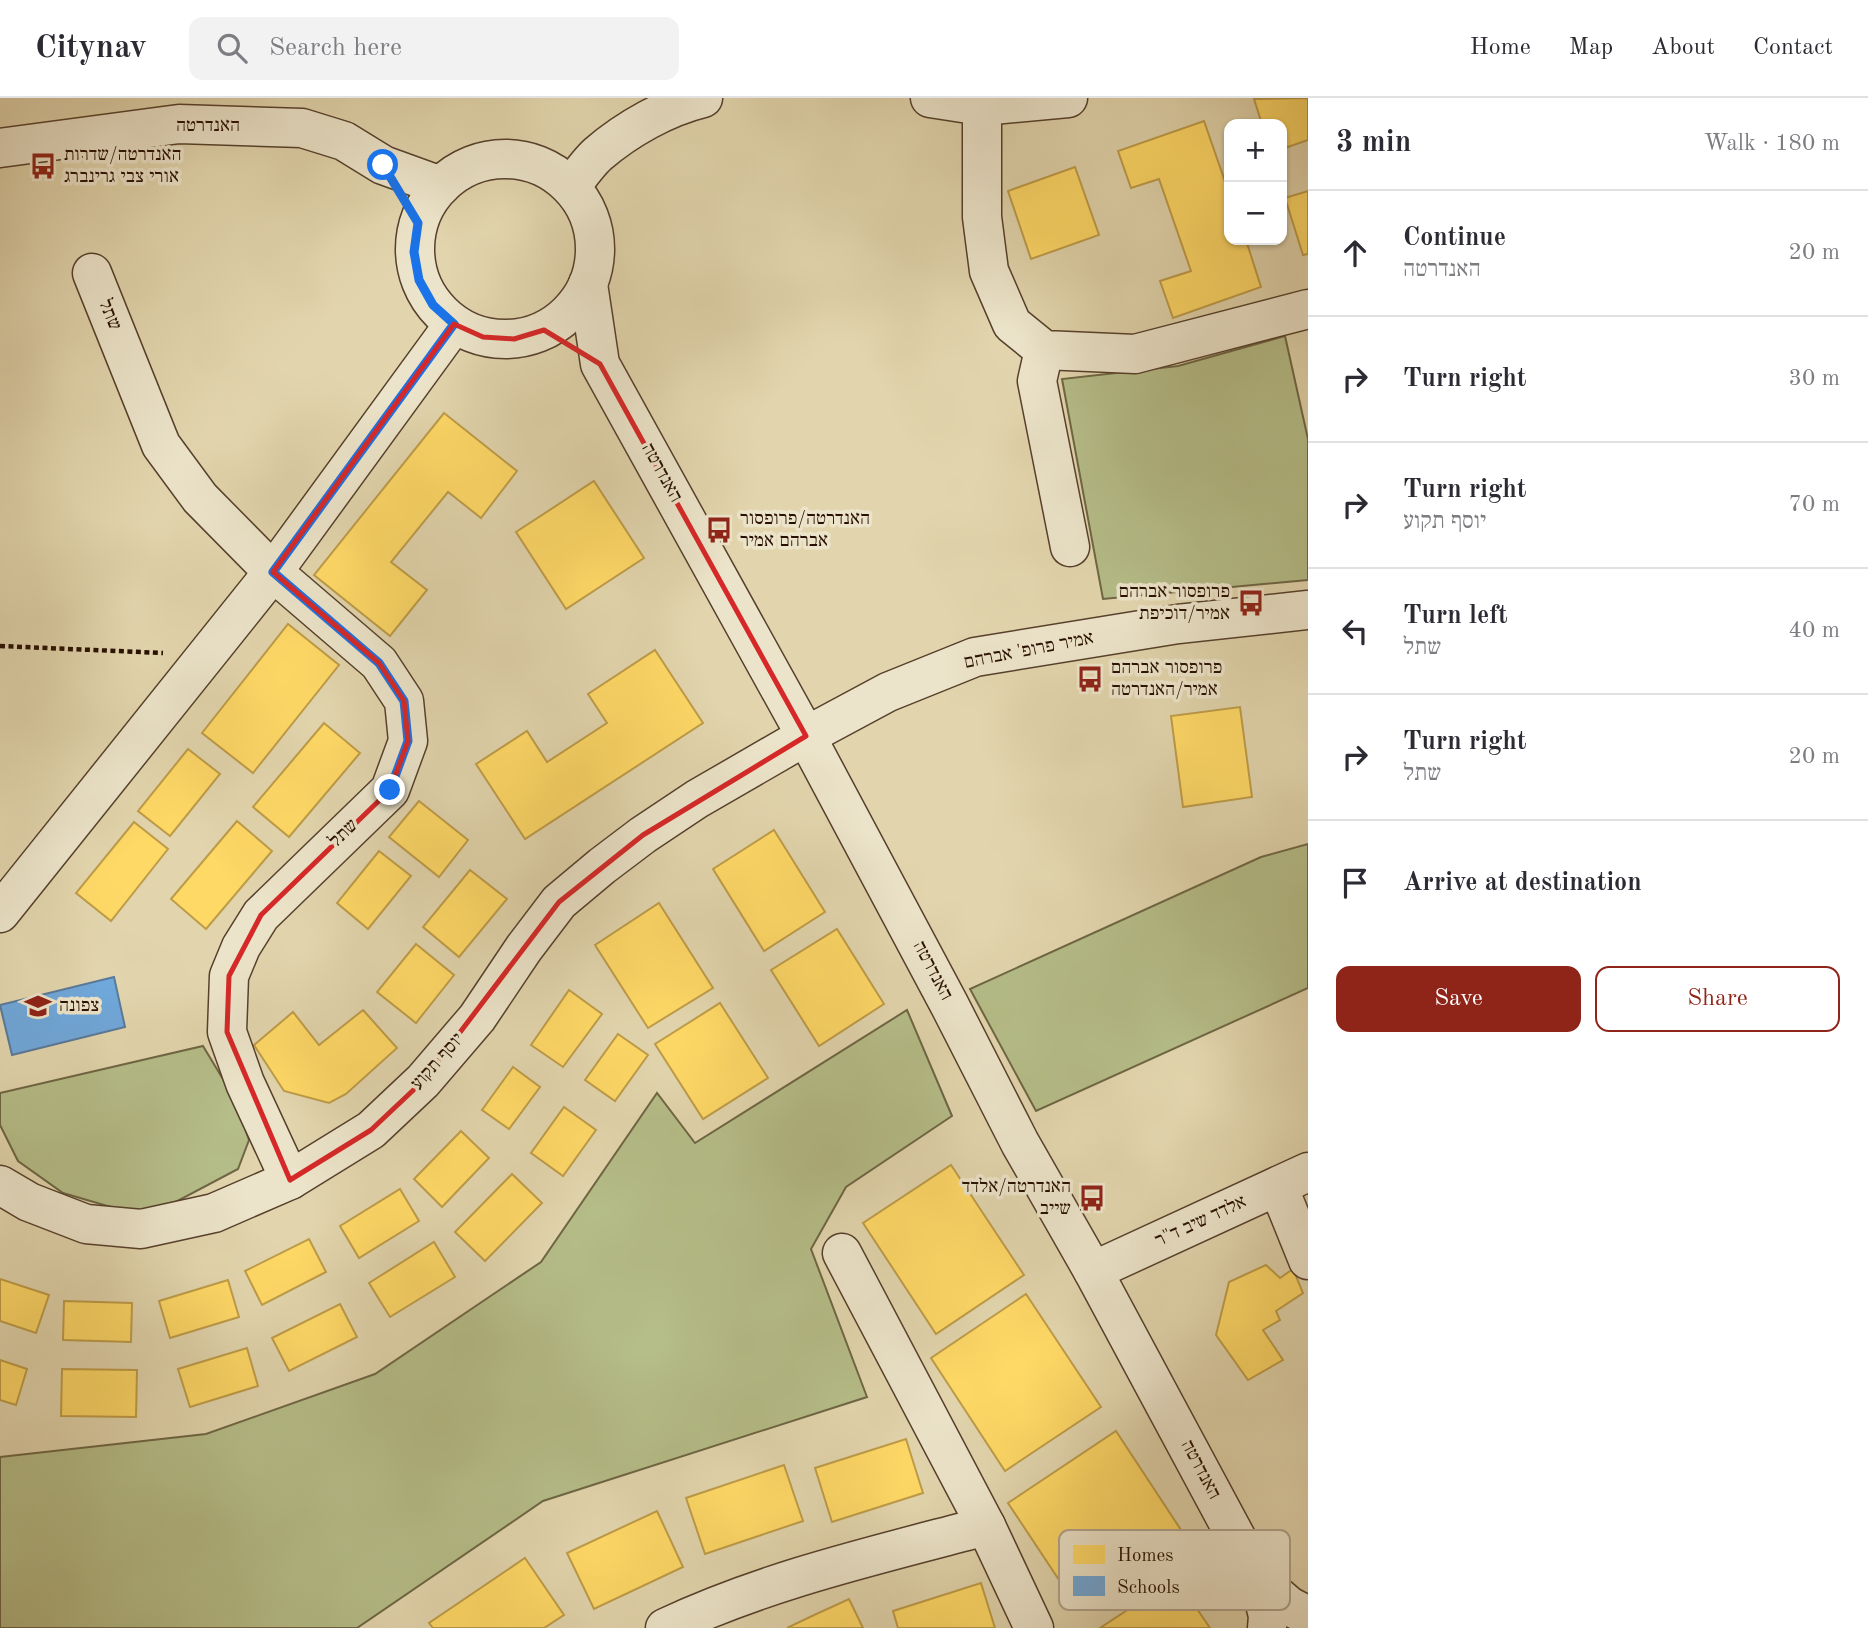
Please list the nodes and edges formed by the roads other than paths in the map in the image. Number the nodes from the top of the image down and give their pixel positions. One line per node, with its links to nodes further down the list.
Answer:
1 (930, 98): 4 (street)
2 (1069, 98): 4 (street)
3 (689, 100): 8 (street)
4 (982, 106): 15 (street)
5 (8, 145): 6 (street, האנדרטה)
6 (383, 165): 7 (street, האנדרטה); 9 (street, האנדרטה)
7 (441, 186): 8 (street); 9 (street)
8 (570, 187): 11 (street)
9 (418, 223): 13 (street)
10 (92, 273): 18 (street, שתל)
11 (588, 284): 14 (street); 16 (street, האנדרטה)
12 (1308, 309): 15 (street)
13 (454, 324): 14 (street); 18 (street)
14 (544, 330): 16 (street, האנדרטה)
15 (1044, 350): 17 (street)
16 (600, 364): 20 (street, האנדרטה)
17 (1070, 547)
18 (273, 572): 21 (street); 23 (street, שתל)
19 (1308, 610): 20 (street, אמיר פרופ' אברהם)
20 (806, 736): 23 (street, יוסף תקוע); 27 (street, האנדרטה)
21 (0, 913)
22 (1293, 1179): 26 (street); 27 (street, אלדד שיב ד"ר)
23 (290, 1180): 24 (street, יוסף תקוע)
24 (0, 1185)
25 (842, 1253): 28 (street)
26 (1308, 1260)
27 (1093, 1271): 29 (street, האנדרטה)
28 (986, 1526): 33 (street); 34 (street)
29 (1232, 1530)
30 (1290, 1607): 32 (street, האנדרטה)
31 (1266, 1610): 35 (street, האנדרטה)
32 (1308, 1618): 36 (street)
33 (665, 1628)
34 (1034, 1628)
35 (1267, 1628)
36 (1287, 1628)

